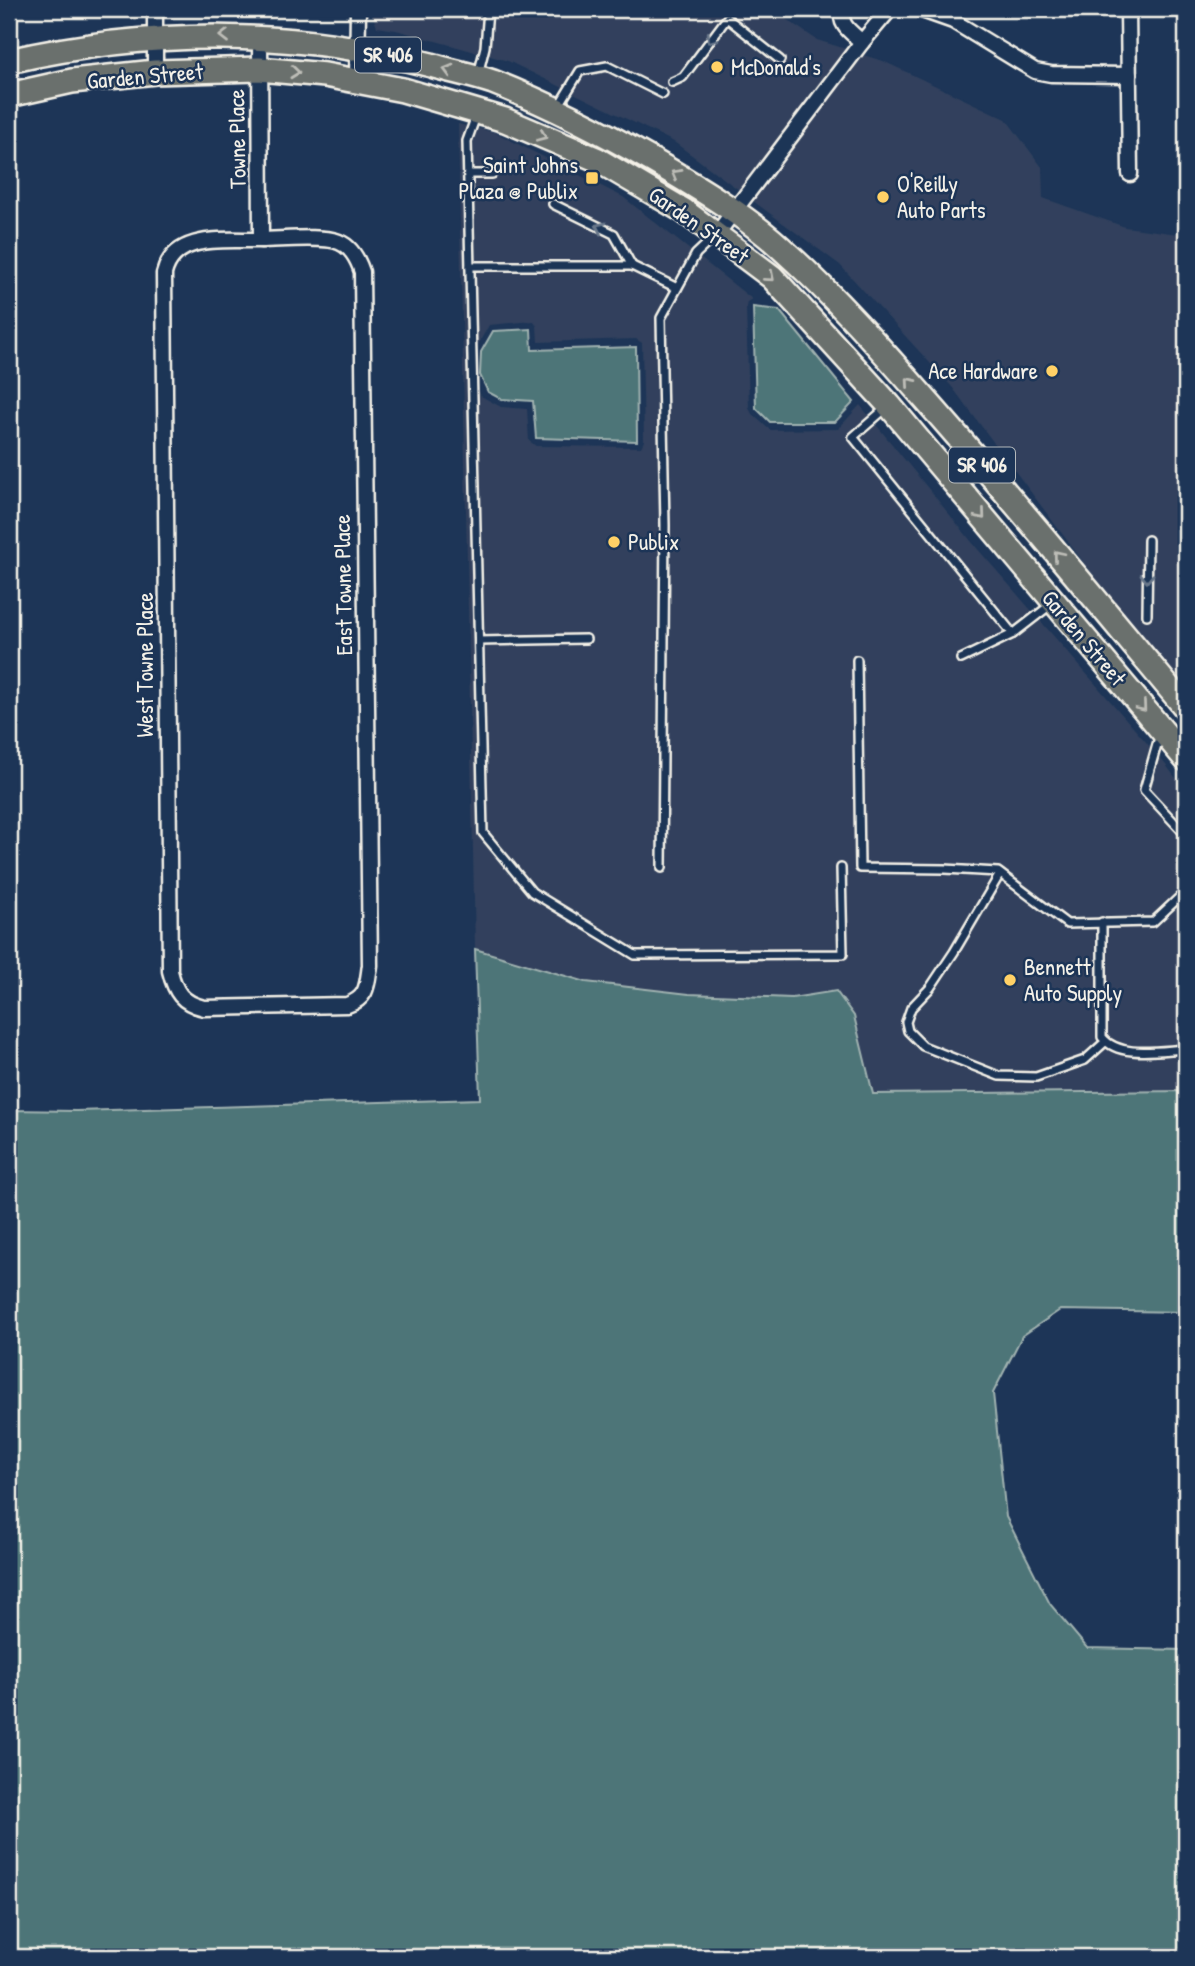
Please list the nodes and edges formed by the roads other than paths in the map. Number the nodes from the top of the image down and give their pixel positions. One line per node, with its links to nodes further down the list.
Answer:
1 (155, 9): 9 (street)
2 (358, 9): 11 (street)
3 (843, 9): 10 (street)
4 (890, 9): 10 (street)
5 (919, 9): 16 (street)
6 (1128, 9): 16 (street)
7 (488, 10): 17 (lane)
8 (260, 37): 9 (main road, Garden Street / SR 406, one-way to 9); 11 (main road, Garden Street / SR 406); 14 (street, Towne Place)
9 (156, 40): 13 (main road, Garden Street / SR 406); 15 (street)
10 (862, 42): 28 (street)
11 (357, 49): 17 (main road, Garden Street / SR 406, one-way to 11); 18 (street)
12 (779, 60): 19 (lane, one-way to 19)
13 (9, 61)
14 (259, 69): 15 (main road, Garden Street / SR 406); 18 (main road, Garden Street / SR 406, one-way to 18); 30 (street, Towne Place)
15 (155, 72): 21 (main road, Garden Street / SR 406)
16 (1129, 75): 26 (street)
17 (478, 78): 22 (main road, Garden Street / SR 406)
18 (357, 81): 23 (main road, Garden Street / SR 406)
19 (672, 82)
20 (663, 94): 22 (lane)
21 (9, 95)
22 (556, 110): 28 (main road, Garden Street / SR 406, one-way to 22)
23 (478, 112): 24 (lane); 29 (main road, Garden Street / SR 406, one-way to 29)
24 (468, 174): 25 (lane); 31 (lane)
25 (492, 174)
26 (1130, 174)
27 (553, 204): 32 (lane, one-way to 27)
28 (733, 212): 29 (street); 37 (main road, Garden Street / SR 406, one-way to 28)
29 (716, 235): 33 (lane); 34 (main road, Garden Street / SR 406, one-way to 34)
30 (261, 240): 55 (street, East Towne Place); 55 (street, West Towne Place)
31 (470, 266): 32 (lane); 42 (lane)
32 (632, 266): 33 (lane)
33 (677, 288): 50 (lane)
34 (889, 405): 36 (main road, Garden Street / SR 406, one-way to 36); 40 (lane)
35 (1148, 540): 39 (lane, one-way to 39)
36 (1004, 542): 37 (main road); 38 (main road, Garden Street / SR 406)
37 (1081, 582): 43 (main road, Garden Street / SR 406)
38 (1054, 602): 40 (lane); 43 (main road); 47 (main road, Garden Street / SR 406, one-way to 47)
39 (1147, 615)
40 (1013, 634): 44 (lane)
41 (586, 639): 42 (lane)
42 (479, 641): 51 (lane)
43 (1133, 645): 46 (main road, Garden Street / SR 406)
44 (961, 659)
45 (857, 660): 52 (lane)
46 (1186, 708)
47 (1161, 730): 48 (main road, Garden Street / SR 406); 49 (lane)
48 (1186, 759)
49 (1186, 835)
50 (662, 868)
51 (841, 868)
52 (1000, 874): 54 (lane); 56 (lane)
53 (1186, 891): 54 (lane)
54 (1102, 922): 56 (lane)
55 (346, 1005)
56 (1105, 1042): 57 (lane)
57 (1186, 1049)

